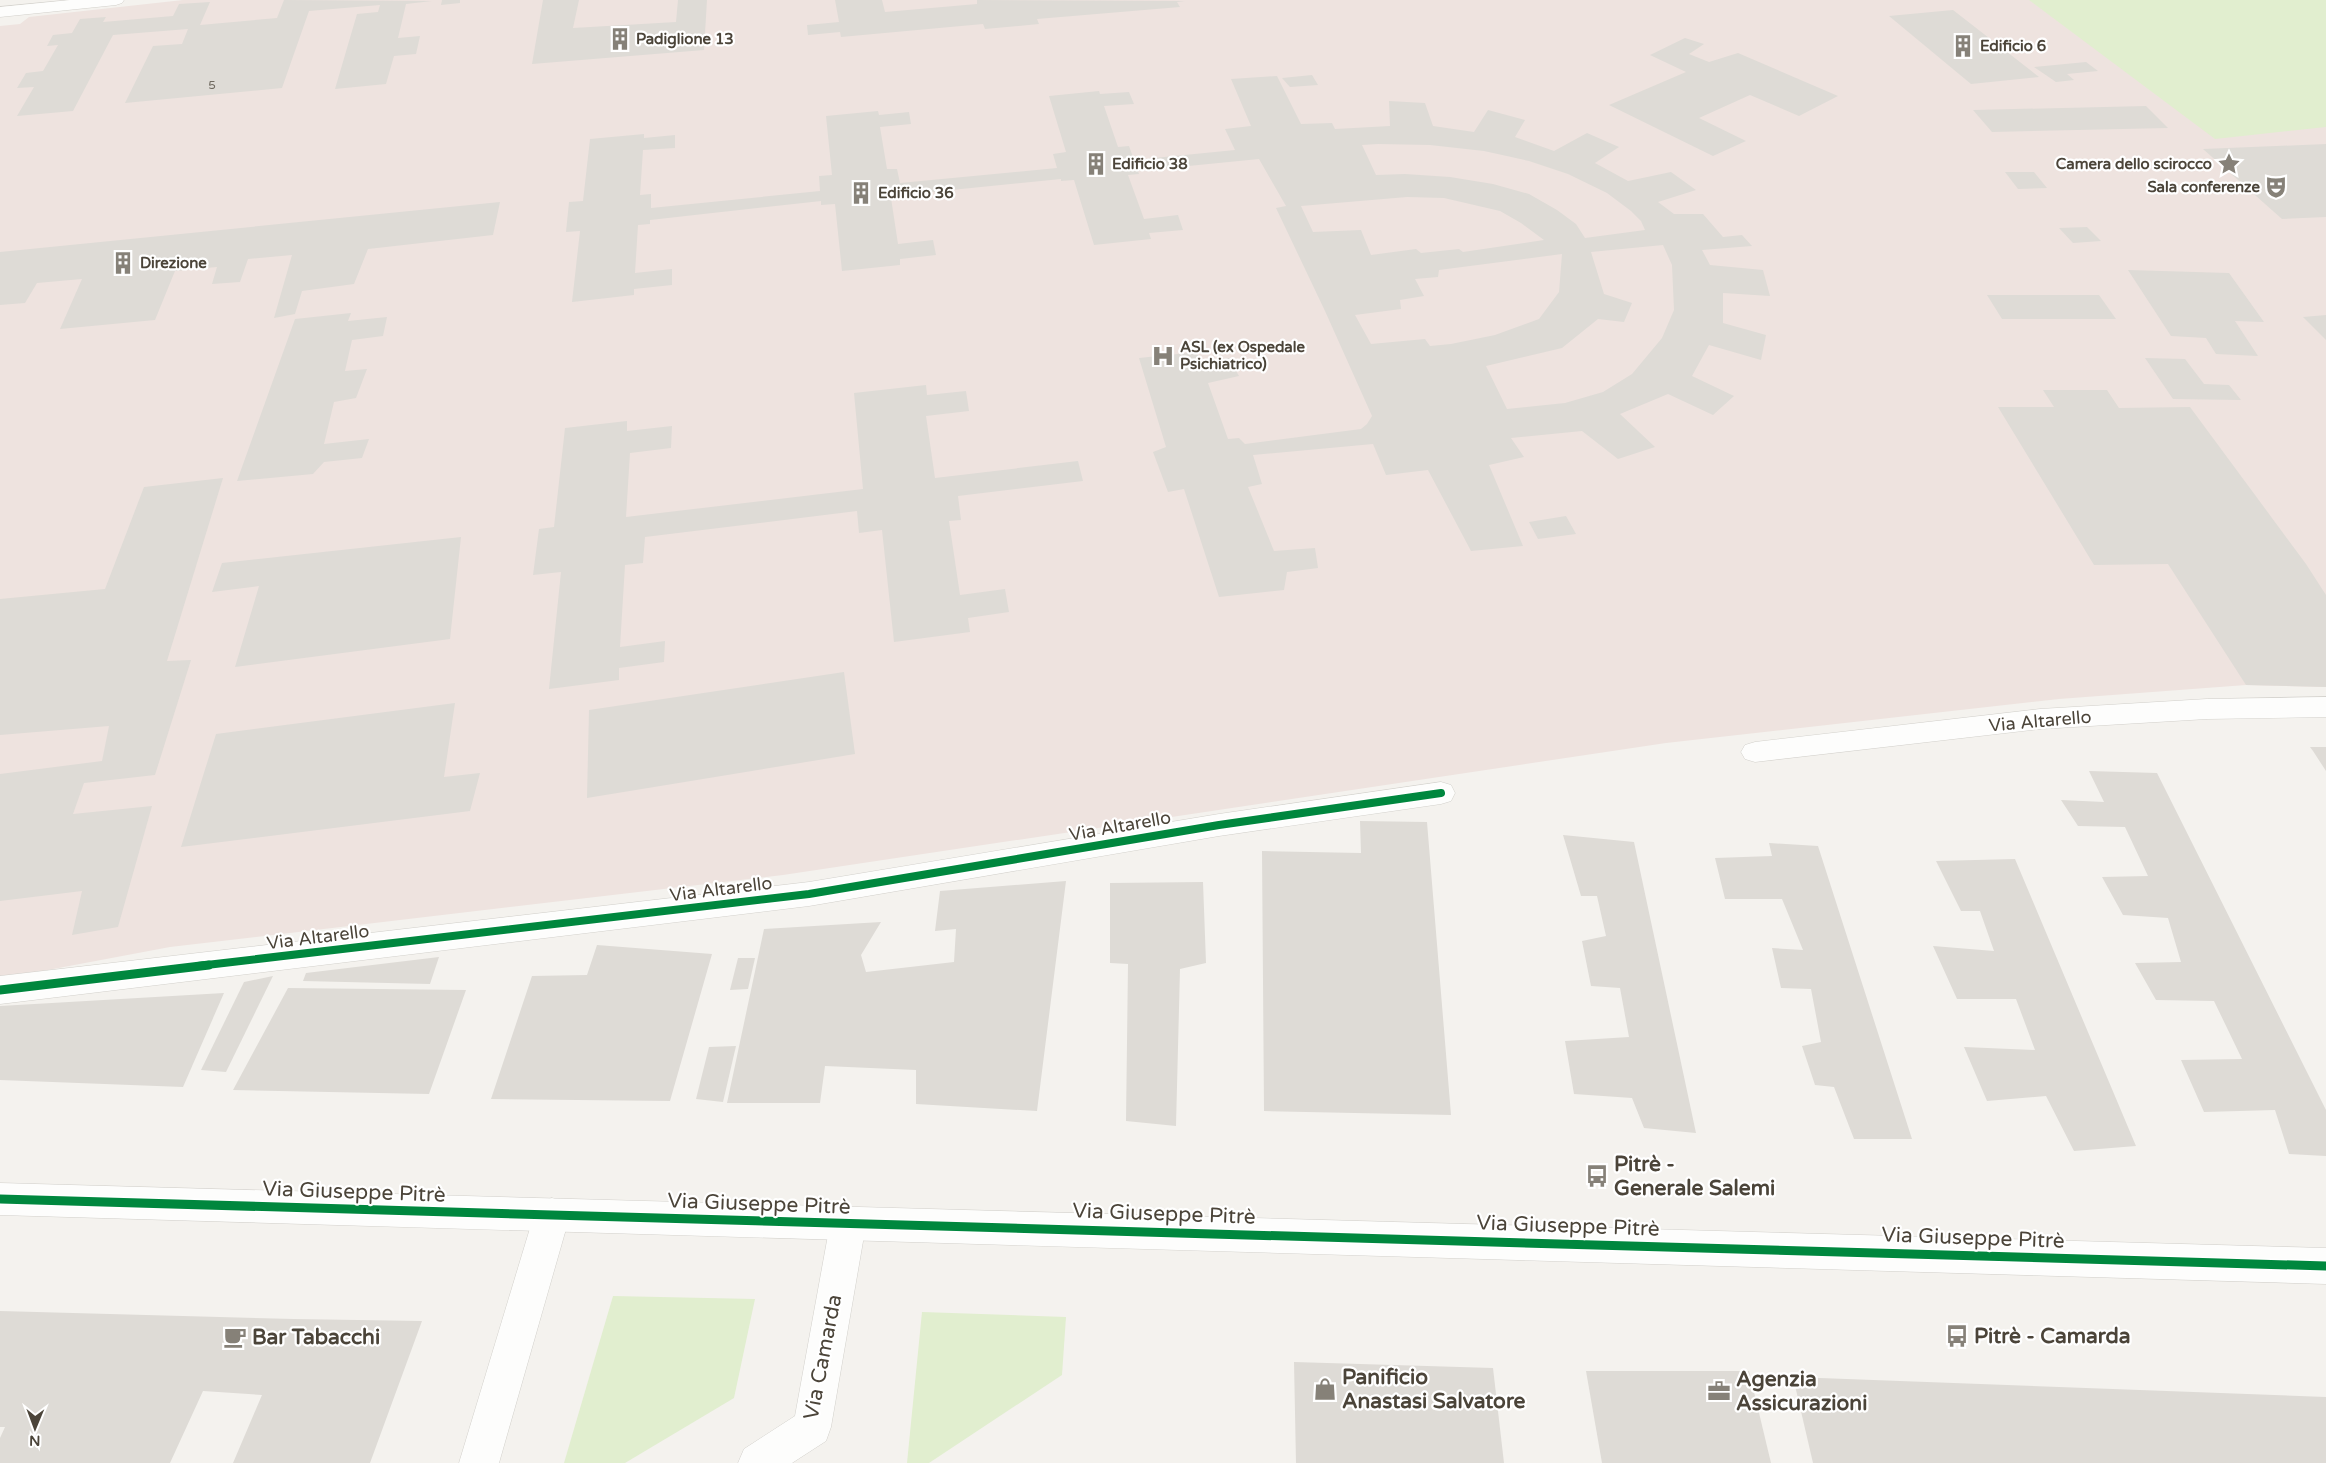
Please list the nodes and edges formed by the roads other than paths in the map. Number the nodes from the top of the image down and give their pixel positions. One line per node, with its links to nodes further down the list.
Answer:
1 (116, 0): 2 (street)
2 (0, 12)
3 (2326, 706): 4 (street, Via Altarello)
4 (1756, 752)
5 (1441, 793): 6 (street, Via Altarello)
6 (0, 990)
7 (0, 1199): 8 (street, Via Giuseppe Pitrè)
8 (552, 1215): 9 (street, Via Giuseppe Pitrè); 11 (street)
9 (848, 1224): 10 (street, Via Giuseppe Pitrè); 12 (street, Via Camarda)
10 (2326, 1266)
11 (479, 1463)
12 (758, 1463)

